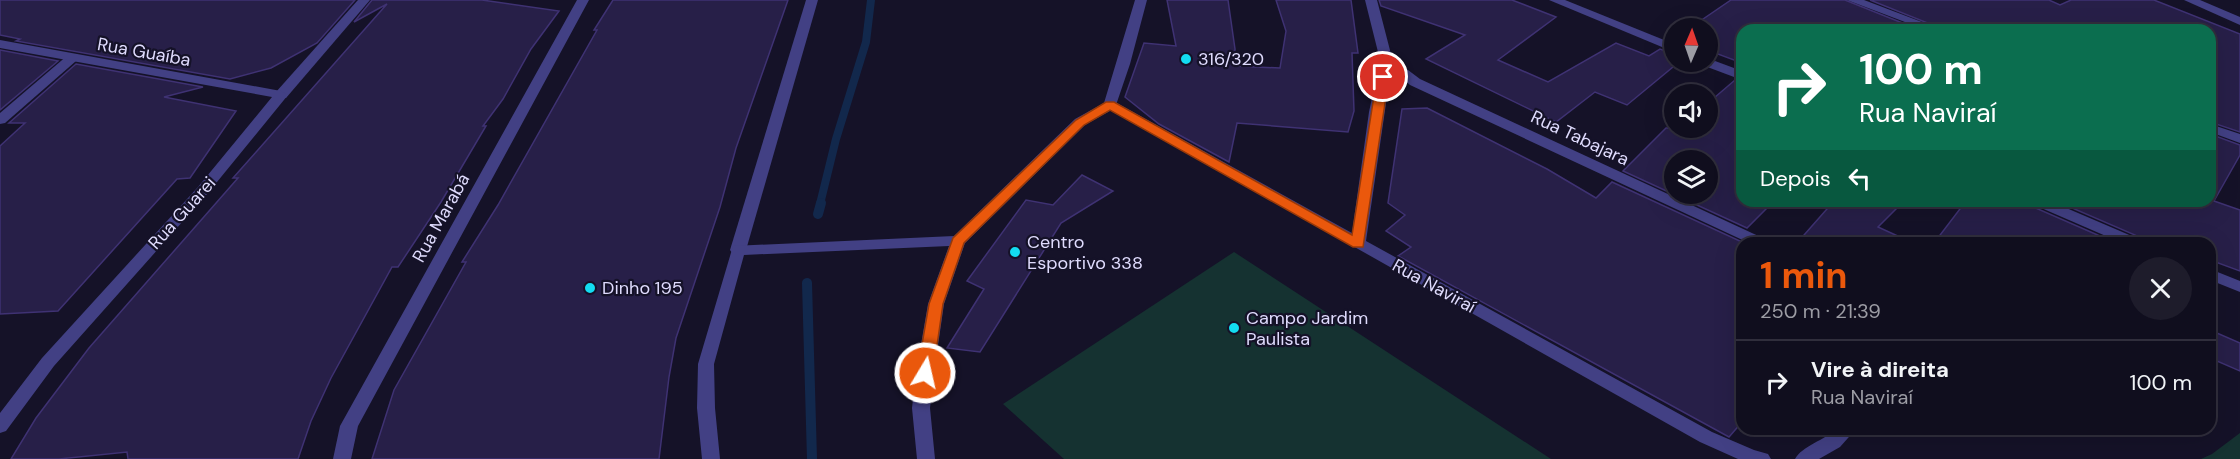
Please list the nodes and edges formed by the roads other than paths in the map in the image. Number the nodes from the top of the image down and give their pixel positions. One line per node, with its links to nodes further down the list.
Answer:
1 (364, 0): 19 (street, Rua Guarei)
2 (583, 0): 34 (street, Rua Marabá)
3 (813, 0): 29 (street)
4 (1141, 0): 20 (street)
5 (1371, 0): 16 (street)
6 (1555, 0): 10 (street)
7 (1592, 0): 10 (street)
8 (1853, 0): 12 (street)
9 (2190, 0): 11 (street)
10 (1604, 18): 14 (street)
11 (2240, 21)
12 (1920, 24)
13 (0, 44): 15 (street, Rua Guaíba)
14 (1664, 44)
15 (72, 58): 19 (street, Rua Guaíba); 21 (street)
16 (1386, 60): 25 (street, Rua Tabajara); 28 (street)
17 (1718, 67): 18 (street)
18 (1736, 74)
19 (281, 94): 32 (street, Rua Guarei)
20 (1110, 105): 27 (street); 28 (street, Rua Naviraí)
21 (0, 120)
22 (2216, 130): 23 (street)
23 (2240, 139)
24 (2051, 207): 26 (street)
25 (1749, 237)
26 (2122, 237)
27 (958, 241): 29 (street); 36 (street)
28 (1358, 244): 37 (street, Rua Naviraí)
29 (738, 250): 35 (street)
30 (2216, 277): 31 (street)
31 (2240, 287)
32 (0, 426)
33 (1841, 435): 38 (street)
34 (342, 459)
35 (711, 459)
36 (926, 459)
37 (1762, 459)
38 (1804, 459)

